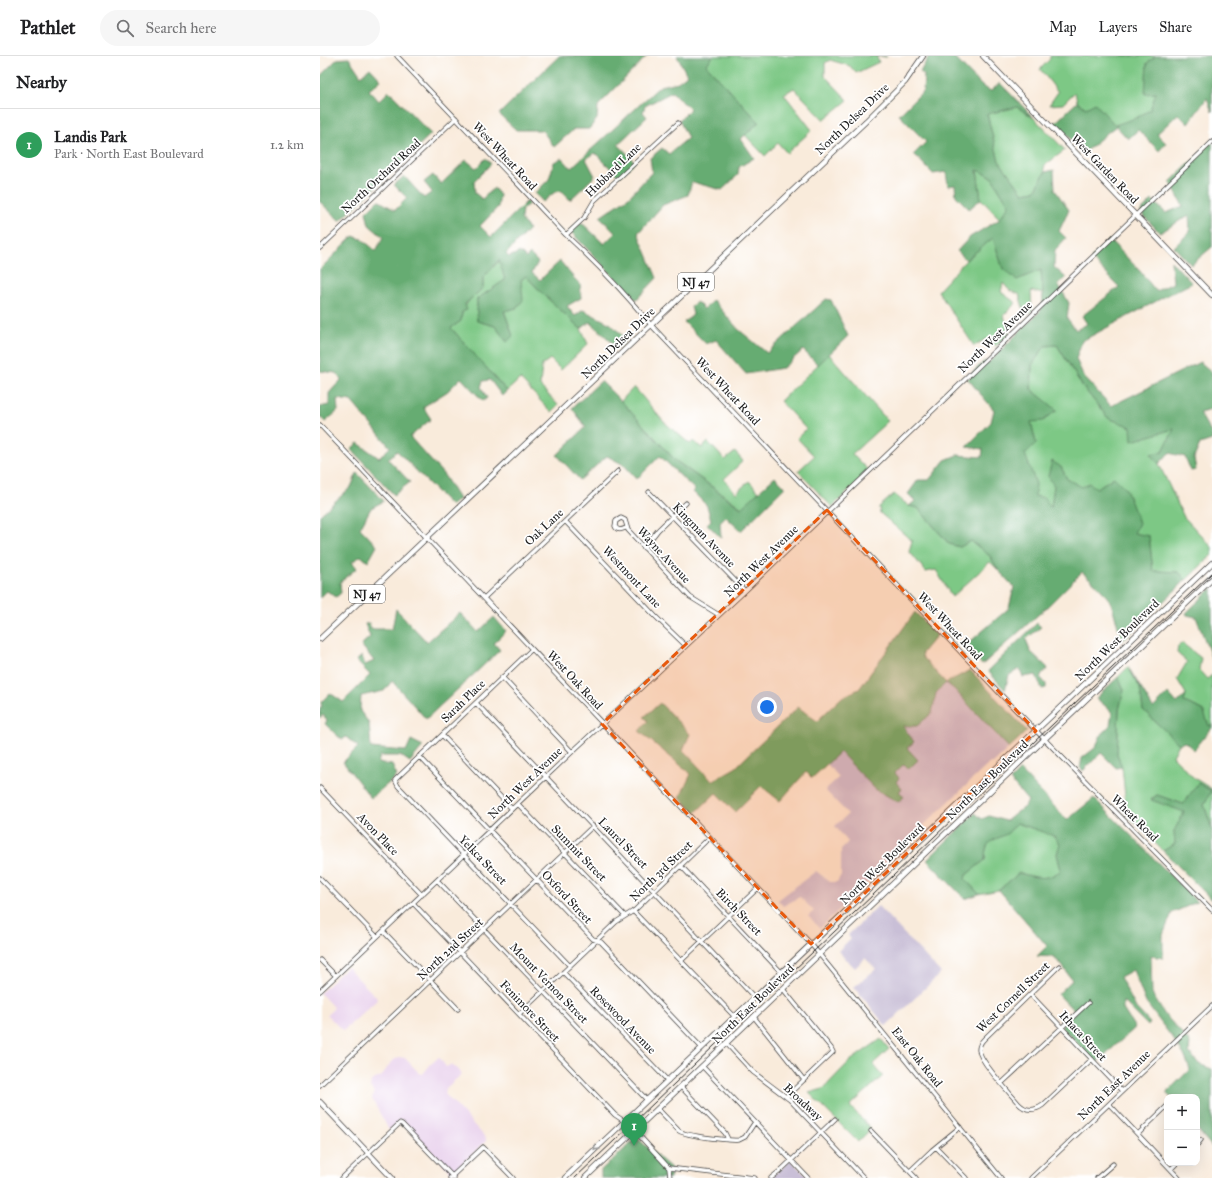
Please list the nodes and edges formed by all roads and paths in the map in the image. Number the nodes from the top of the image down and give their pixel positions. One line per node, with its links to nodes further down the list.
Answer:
1 (397, 56): 4 (street, West Wheat Road)
2 (923, 56): 11 (main road, North Delsea Drive / NJ 47)
3 (983, 56): 7 (main road, West Garden Road)
4 (456, 118): 8 (street, West Wheat Road); 9 (street, North Orchard Road)
5 (678, 122): 8 (street, Hubbard Lane)
6 (1212, 142): 7 (street, North West Avenue)
7 (1135, 215): 10 (main road, West Garden Road); 16 (street, North West Avenue)
8 (566, 235): 11 (street, West Wheat Road)
9 (320, 248)
10 (1212, 295)
11 (651, 325): 16 (street, West Wheat Road); 20 (main road, North Delsea Drive / NJ 47)
12 (320, 425): 20 (street, West Oak Road)
13 (618, 471): 18 (street, Oak Lane)
14 (649, 492): 17 (street, Kingman Avenue)
15 (686, 503): 17 (street)
16 (827, 510): 24 (street, North West Avenue); 33 (street, West Wheat Road)
17 (673, 517): 21 (street); 24 (street, Kingman Avenue)
18 (565, 520): 25 (street, Oak Lane); 28 (street, Westmont Lane)
19 (626, 528): 21 (street, Wayne Avenue)
20 (427, 538): 25 (street, West Oak Road); 27 (main road, North Delsea Drive / NJ 47)
21 (644, 548): 26 (street, Wayne Avenue)
22 (1212, 563): 33 (main road, North West Boulevard)
23 (1212, 579): 35 (main road, North East Boulevard)
24 (745, 590): 26 (street, North West Avenue)
25 (484, 598): 29 (street, West Oak Road)
26 (719, 615): 28 (street, North West Avenue)
27 (320, 639)
28 (686, 646): 32 (street, North West Avenue)
29 (532, 649): 30 (street, Sarah Place); 32 (street, West Oak Road)
30 (502, 677): 31 (street, Sarah Place); 36 (street)
31 (476, 703): 34 (street, Sarah Place); 39 (street, Laurel Street)
32 (602, 724): 36 (street, North West Avenue); 45 (street, West Oak Road)
33 (1036, 731): 35 (street, West Wheat Road); 66 (main road, North West Boulevard)
34 (442, 735): 37 (street, Sarah Place); 42 (street)
35 (1044, 739): 57 (street, Wheat Road); 69 (main road, North East Boulevard)
36 (572, 752): 39 (street, North West Avenue)
37 (419, 756): 38 (street, Sarah Place); 44 (street, Oxford Street)
38 (408, 767): 47 (street, Yelkca Street)
39 (546, 777): 41 (street, North West Avenue); 43 (street, Laurel Street)
40 (321, 789): 54 (street, Avon Place)
41 (518, 804): 42 (street, North West Avenue); 46 (street, Summit Street)
42 (512, 809): 44 (street, North West Avenue)
43 (593, 826): 46 (street, North 2nd Street); 53 (street, Laurel Street)
44 (490, 830): 47 (street, North West Avenue); 51 (street, Oxford Street)
45 (710, 837): 48 (street, North 3rd Street); 52 (street, West Oak Road)
46 (565, 853): 51 (street, North 2nd Street); 59 (street, Summit Street)
47 (464, 854): 50 (street, North West Avenue); 56 (street, Yelkca Street)
48 (681, 866): 53 (street, North 3rd Street); 60 (street, Birch Street)
49 (320, 878): 63 (street)
50 (437, 880): 54 (street, North West Avenue); 61 (street, Mount Vernon Street)
51 (537, 880): 56 (street, North 2nd Street); 64 (street, Oxford Street)
52 (758, 888): 60 (street); 66 (street, West Oak Road)
53 (654, 891): 58 (street, North 3rd Street); 65 (street, Laurel Street)
54 (422, 895): 55 (street, North West Avenue)
55 (413, 903): 62 (street, North West Avenue); 68 (street, Fenimore Street)
56 (511, 904): 61 (street, North 2nd Street); 72 (street, Yelkca Street)
57 (1212, 910)
58 (633, 911): 59 (street, North 3rd Street); 71 (street)
59 (625, 916): 64 (street, North 3rd Street)
60 (728, 916): 65 (street); 75 (street, Birch Street)
61 (484, 930): 68 (street, North 2nd Street); 80 (street, Mount Vernon Street)
62 (383, 931): 63 (street, North West Avenue); 77 (street)
63 (377, 937): 76 (street, North West Avenue)
64 (596, 940): 72 (street, North 3rd Street); 91 (street, Oxford Street)
65 (702, 941): 71 (street); 82 (street, Laurel Street)
66 (811, 944): 67 (street, West Oak Road); 75 (main road, North West Boulevard)
67 (816, 949): 69 (street, East Oak Road)
68 (460, 952): 77 (street, North 2nd Street); 86 (street, Fenimore Street)
69 (820, 954): 78 (main road, North East Boulevard); 109 (street, East Oak Road)
70 (320, 960): 76 (street)
71 (681, 962): 87 (street)
72 (570, 966): 74 (street, North 3rd Street)
73 (1059, 966): 81 (street, West Cornell Street)
74 (563, 972): 80 (street, North 3rd Street); 95 (street, Rosewood Avenue)
75 (782, 972): 82 (main road, North West Boulevard)
76 (336, 976): 79 (street, North West Avenue)
77 (431, 980): 85 (street); 97 (street, North 2nd Street)
78 (783, 988): 88 (main road, North East Boulevard); 94 (street)
79 (320, 991)
80 (543, 991): 86 (street, North 3rd Street); 101 (street, Mount Vernon Street)
81 (1030, 994): 89 (street, Ithaca Street); 96 (street, West Cornell Street)
82 (756, 998): 87 (main road, North West Boulevard)
83 (1088, 1003): 89 (street)
84 (1212, 1006): 99 (street, North East Avenue)
85 (458, 1009)
86 (519, 1014): 107 (street, Fenimore Street)
87 (735, 1017): 91 (main road, North West Boulevard)
88 (754, 1017): 90 (main road, North East Boulevard); 94 (street)
89 (1061, 1027): 92 (street, Ithaca Street); 96 (street)
90 (726, 1043): 93 (main road, North East Boulevard); 100 (street, Broadway)
91 (702, 1048): 95 (main road, North West Boulevard)
92 (1092, 1059): 96 (street, West Cornell Street); 99 (street, Ithaca Street)
93 (702, 1066): 98 (main road, North East Boulevard); 108 (street)
94 (804, 1080): 100 (street)
95 (668, 1081): 101 (main road, North West Boulevard)
96 (1002, 1083)
97 (320, 1085)
98 (681, 1087): 104 (main road, North East Boulevard); 114 (street)
99 (1122, 1091): 103 (street, North East Avenue)
100 (786, 1097): 112 (street, Broadway)
101 (647, 1100): 107 (main road, North West Boulevard)
102 (320, 1102): 116 (main road)
103 (1109, 1104): 113 (street); 138 (street, North East Avenue)
104 (658, 1109): 110 (main road, North East Boulevard); 114 (street)
105 (1164, 1109): 113 (street)
106 (835, 1119): 112 (street)
107 (624, 1121): 110 (main road, Fenimore Street); 128 (main road, North West Boulevard, one-way to 128)
108 (755, 1122): 114 (street); 117 (street)
109 (960, 1127): 115 (street); 137 (street, East Oak Road)
110 (635, 1131): 120 (street); 129 (main road, North East Boulevard)
111 (872, 1131): 122 (street)
112 (821, 1133): 117 (street); 134 (street, Broadway)
113 (1138, 1134): 121 (street)
114 (728, 1139)
115 (936, 1147): 122 (street); 136 (street)
116 (368, 1153): 124 (street); 125 (street); 126 (main road)
117 (792, 1160): 132 (street); 133 (street)
118 (1113, 1164): 139 (street)
119 (1174, 1166): 121 (street)
120 (669, 1168): 123 (street); 130 (street)
121 (1171, 1169): 140 (street)
122 (910, 1171): 135 (street)
123 (725, 1176): 131 (street)
124 (452, 1177): 127 (street)
125 (342, 1178)
126 (392, 1178)
127 (513, 1178)
128 (565, 1178)
129 (585, 1178)
130 (670, 1178)
131 (755, 1178)
132 (771, 1178)
133 (808, 1178)
134 (864, 1178)
135 (916, 1178)
136 (966, 1178)
137 (1002, 1178)
138 (1031, 1178)
139 (1098, 1178)
140 (1179, 1178)

